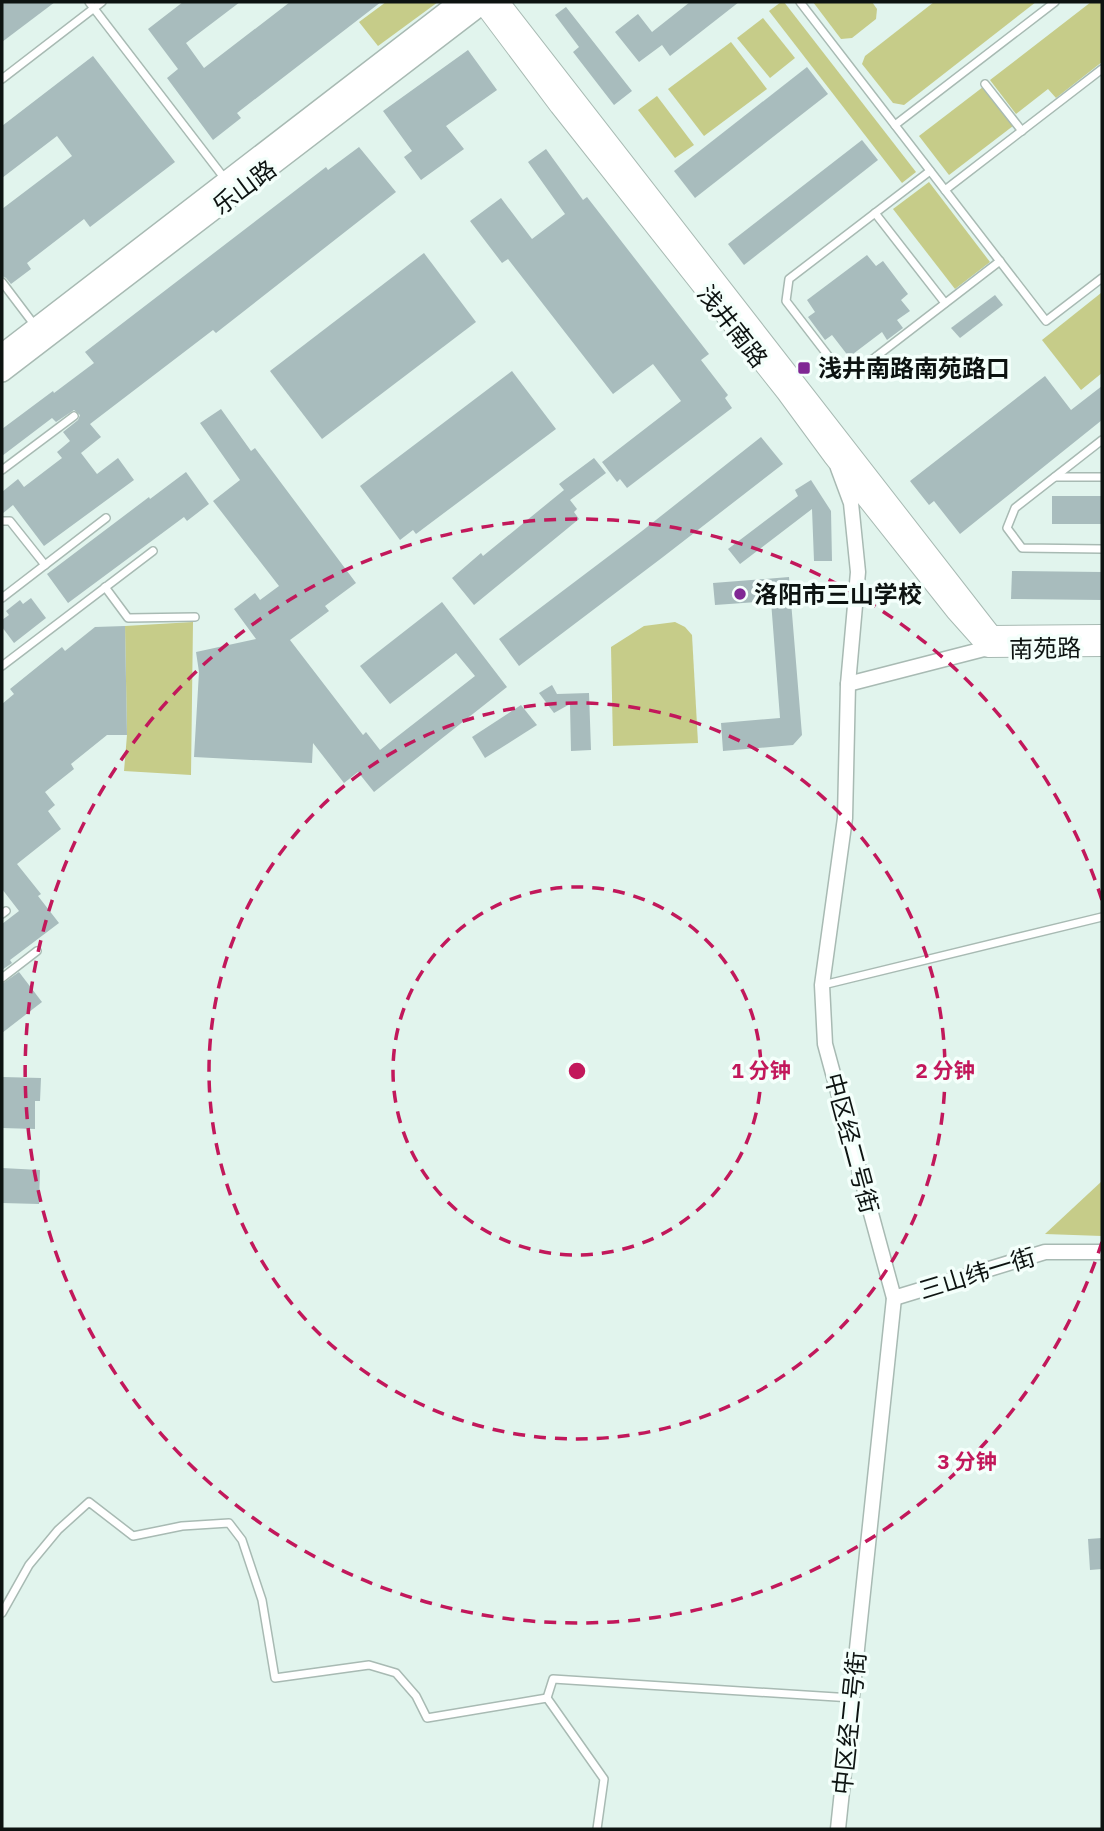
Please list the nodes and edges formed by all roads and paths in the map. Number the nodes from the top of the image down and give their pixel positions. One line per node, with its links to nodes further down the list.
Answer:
1 (103, 2): 6 (lane)
2 (459, 2): 13 (main road, 乐山路)
3 (487, 2): 20 (main road, 乐山路); 25 (street, 浅井南路); 38 (street, 浅井南路)
4 (800, 2): 10 (lane)
5 (1055, 2): 10 (lane)
6 (92, 5): 8 (lane); 13 (lane)
7 (1102, 69): 11 (lane)
8 (2, 79)
9 (985, 84): 11 (lane)
10 (895, 125): 12 (lane)
11 (1022, 131): 14 (lane)
12 (930, 171): 14 (lane); 15 (lane)
13 (226, 181): 20 (main road, 乐山路)
14 (945, 190): 16 (lane)
15 (875, 213): 19 (lane); 19 (lane)
16 (1000, 261): 17 (lane); 19 (lane)
17 (1102, 278)
18 (2, 282): 20 (lane)
19 (945, 303)
20 (41, 333): 21 (main road, 乐山路); 22 (main road, 乐山路)
21 (2, 354)
22 (2, 372)
23 (74, 416): 26 (lane)
24 (1102, 440): 27 (lane)
25 (833, 457): 38 (street, 浅井南路); 41 (street, 中区经二号街)
26 (2, 470)
27 (1055, 477): 28 (lane); 31 (lane)
28 (1102, 477)
29 (106, 518): 33 (lane)
30 (2, 521): 33 (lane)
31 (1102, 548)
32 (153, 551): 34 (lane)
33 (45, 565): 35 (lane)
34 (105, 587): 36 (lane); 40 (lane)
35 (2, 598)
36 (195, 617)
37 (1102, 634): 38 (street, 南苑路)
38 (987, 642): 39 (street, 南苑路); 41 (street)
39 (1102, 647)
40 (2, 666)
41 (848, 680): 45 (street, 中区经二号街)
42 (1102, 917): 45 (lane)
43 (37, 951): 44 (lane)
44 (2, 978)
45 (822, 985): 47 (street, 中区经二号街)
46 (1102, 1252): 47 (street, 三山纬一街)
47 (894, 1298): 50 (street, 中区经二号街)
48 (2, 1614): 49 (lane)
49 (547, 1698): 50 (lane); 51 (lane)
50 (852, 1698): 52 (street, 中区经二号街)
51 (597, 1829)
52 (838, 1829)

